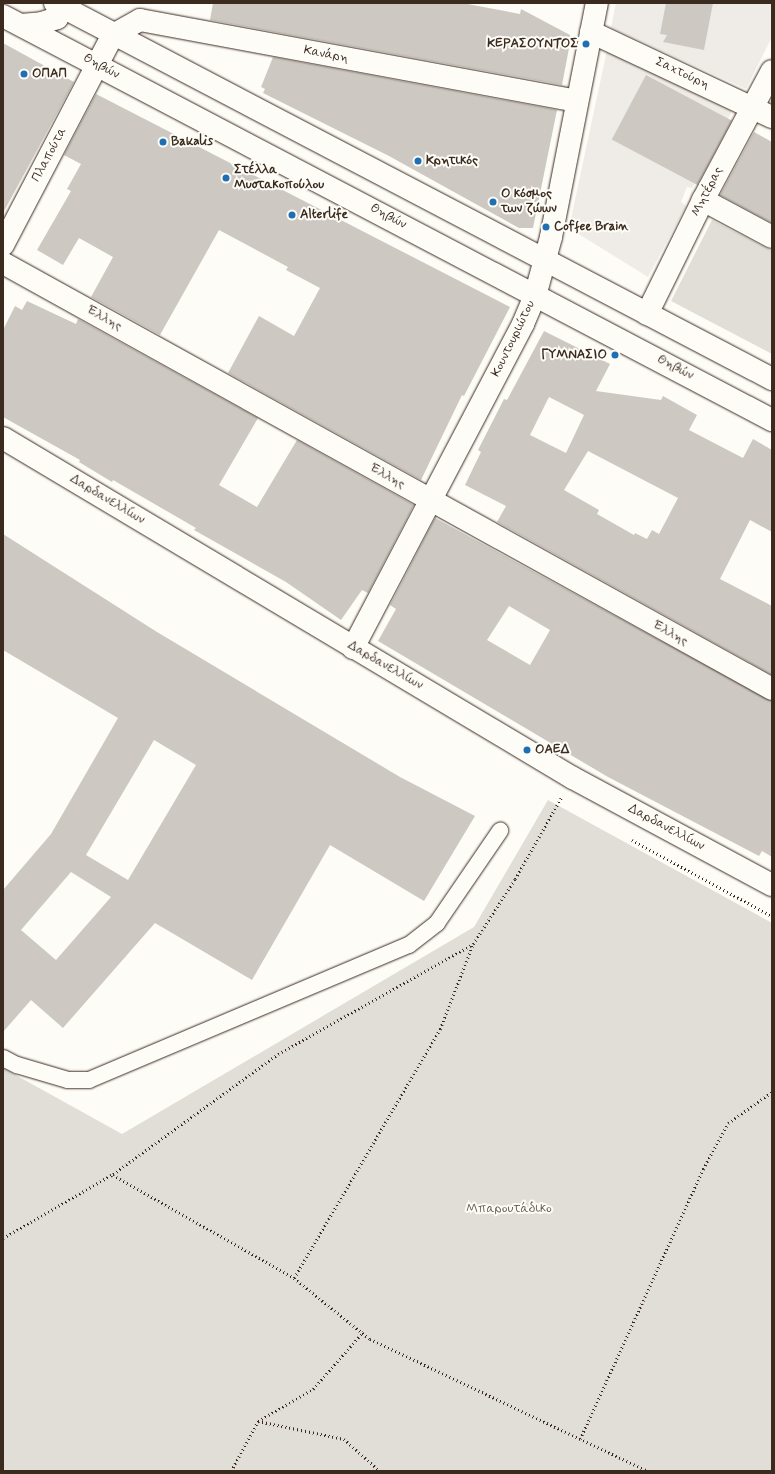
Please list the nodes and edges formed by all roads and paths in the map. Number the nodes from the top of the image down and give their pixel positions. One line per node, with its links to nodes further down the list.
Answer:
1 (597, 3): 4 (street, Κουντουριώτου)
2 (62, 5): 3 (street); 5 (street)
3 (12, 21): 6 (street, Θηβών)
4 (591, 32): 8 (street, Κουντουριώτου); 9 (street, Σαχτούρη)
5 (113, 35): 6 (street); 8 (street, Κανάρη); 14 (street)
6 (98, 66): 13 (street, Πλαπούτα); 16 (street, Θηβών)
7 (772, 71): 9 (street, Μητέρας)
8 (577, 102): 14 (street, Κουντουριώτου)
9 (752, 108): 10 (street, Σαχτούρη); 11 (street, Μητέρας)
10 (772, 117)
11 (703, 200): 12 (street); 17 (street, Μητέρας)
12 (772, 237)
13 (3, 244)
14 (546, 261): 16 (street, Κουντουριώτου); 17 (street)
15 (3, 263): 21 (street, Έλλης)
16 (535, 296): 19 (street, Θηβών); 21 (street, Κουντουριώτου)
17 (647, 314): 18 (street)
18 (772, 379)
19 (772, 420)
20 (3, 438): 22 (street, Δαρδανελλίων)
21 (430, 501): 22 (street, Κουντουριώτου); 23 (street, Έλλης)
22 (353, 648): 27 (street, Δαρδανελλίων)
23 (772, 689)
24 (567, 804): 29 (path)
25 (500, 831): 30 (lane)
26 (628, 838): 28 (path, Δαρδανελλίων)
27 (772, 885)
28 (772, 916)
29 (473, 944): 32 (path); 34 (path)
30 (3, 1058)
31 (772, 1092): 37 (path)
32 (113, 1174): 33 (path); 34 (path)
33 (3, 1238)
34 (294, 1278): 35 (path)
35 (363, 1332): 36 (path); 37 (path)
36 (258, 1421): 38 (path); 39 (path)
37 (580, 1439): 40 (path)
38 (231, 1471)
39 (380, 1471)
40 (648, 1471)

